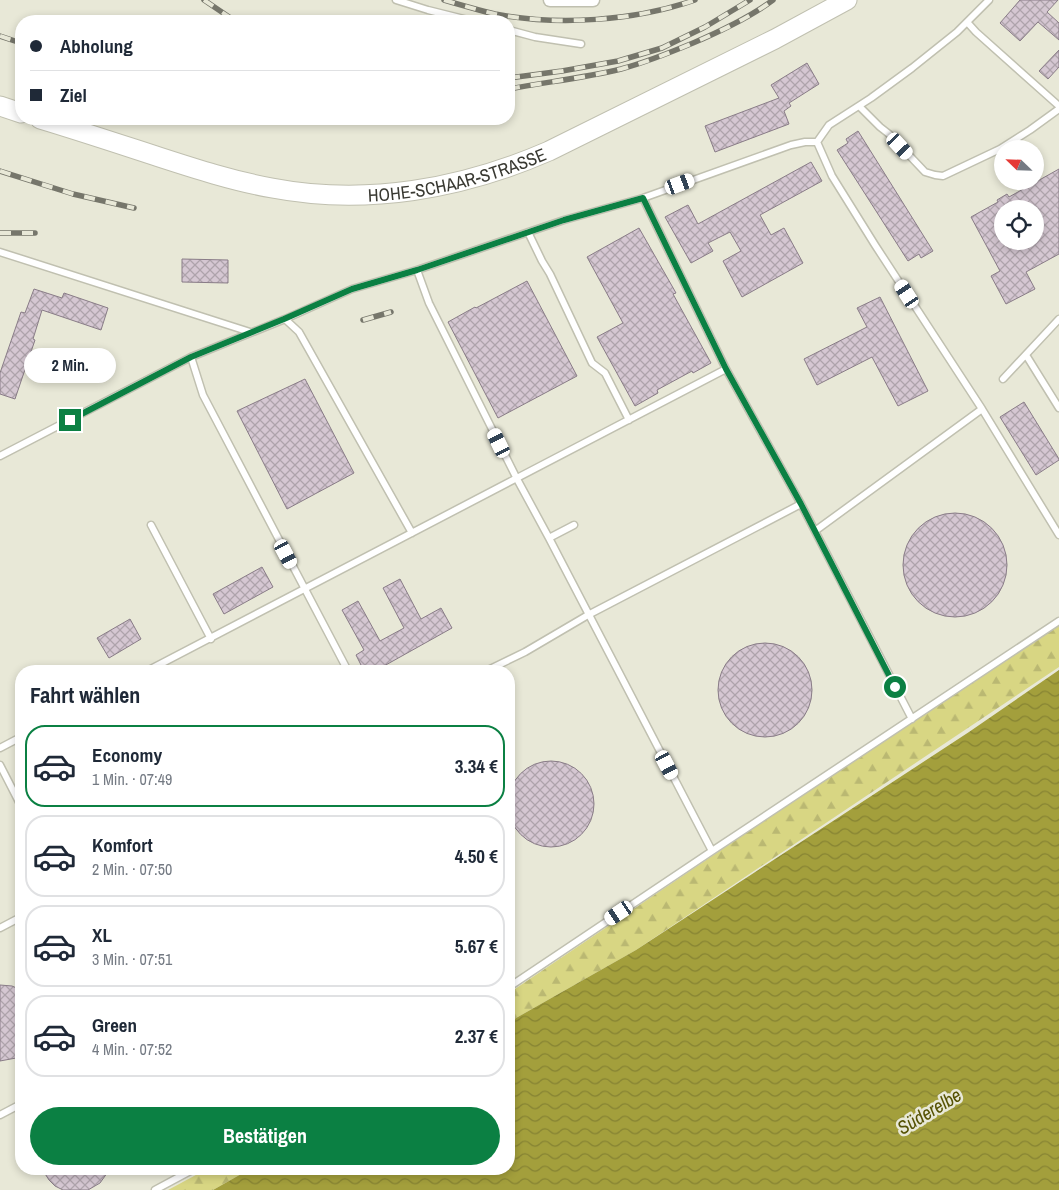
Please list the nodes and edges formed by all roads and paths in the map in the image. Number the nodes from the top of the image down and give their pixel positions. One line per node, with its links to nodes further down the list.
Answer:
1 (396, 0): 7 (lane)
2 (550, 0): 3 (street)
3 (594, 0)
4 (847, 0): 6 (main road, HOHE-SCHAAR-STRASSE)
5 (989, 0): 8 (lane)
6 (832, 5): 15 (main road, HOHE-SCHAAR-STRASSE)
7 (448, 15)
8 (967, 22): 12 (lane); 13 (lane)
9 (515, 32): 10 (lane)
10 (581, 44)
11 (0, 106): 14 (main road)
12 (859, 106): 13 (lane); 16 (lane)
13 (1059, 108)
14 (15, 111)
15 (59, 125)
16 (817, 142): 17 (lane); 29 (lane)
17 (643, 198): 18 (lane); 26 (lane)
18 (528, 232): 20 (lane); 30 (lane)
19 (0, 252): 23 (lane)
20 (417, 270): 21 (lane); 32 (lane)
21 (284, 319): 23 (lane); 37 (lane)
22 (1059, 319): 24 (lane)
23 (250, 332): 25 (lane)
24 (1026, 355): 27 (lane); 28 (lane)
25 (191, 357): 31 (lane); 40 (lane)
26 (726, 369): 30 (lane); 33 (lane)
27 (1003, 379)
28 (1059, 408)
29 (982, 409): 36 (lane); 38 (lane)
30 (629, 420): 32 (lane)
31 (0, 456)
32 (517, 479): 37 (lane); 39 (lane)
33 (801, 504): 36 (lane); 41 (lane)
34 (150, 525): 43 (lane)
35 (574, 525): 39 (lane)
36 (815, 531): 47 (lane)
37 (412, 534): 40 (lane)
38 (1059, 535)
39 (549, 538): 41 (lane)
40 (304, 589): 43 (lane); 45 (lane)
41 (588, 615): 46 (lane); 52 (lane)
42 (1059, 621): 47 (lane)
43 (211, 638): 44 (lane)
44 (159, 665)
45 (345, 665)
46 (498, 665)
47 (912, 719): 52 (lane)
48 (15, 740): 49 (lane)
49 (0, 748)
50 (0, 765): 51 (lane)
51 (15, 794)
52 (712, 850): 55 (lane)
53 (15, 920): 54 (lane)
54 (0, 928)
55 (515, 981)
56 (15, 1107): 57 (lane)
57 (0, 1115)
58 (183, 1175): 59 (lane)
59 (155, 1190)

